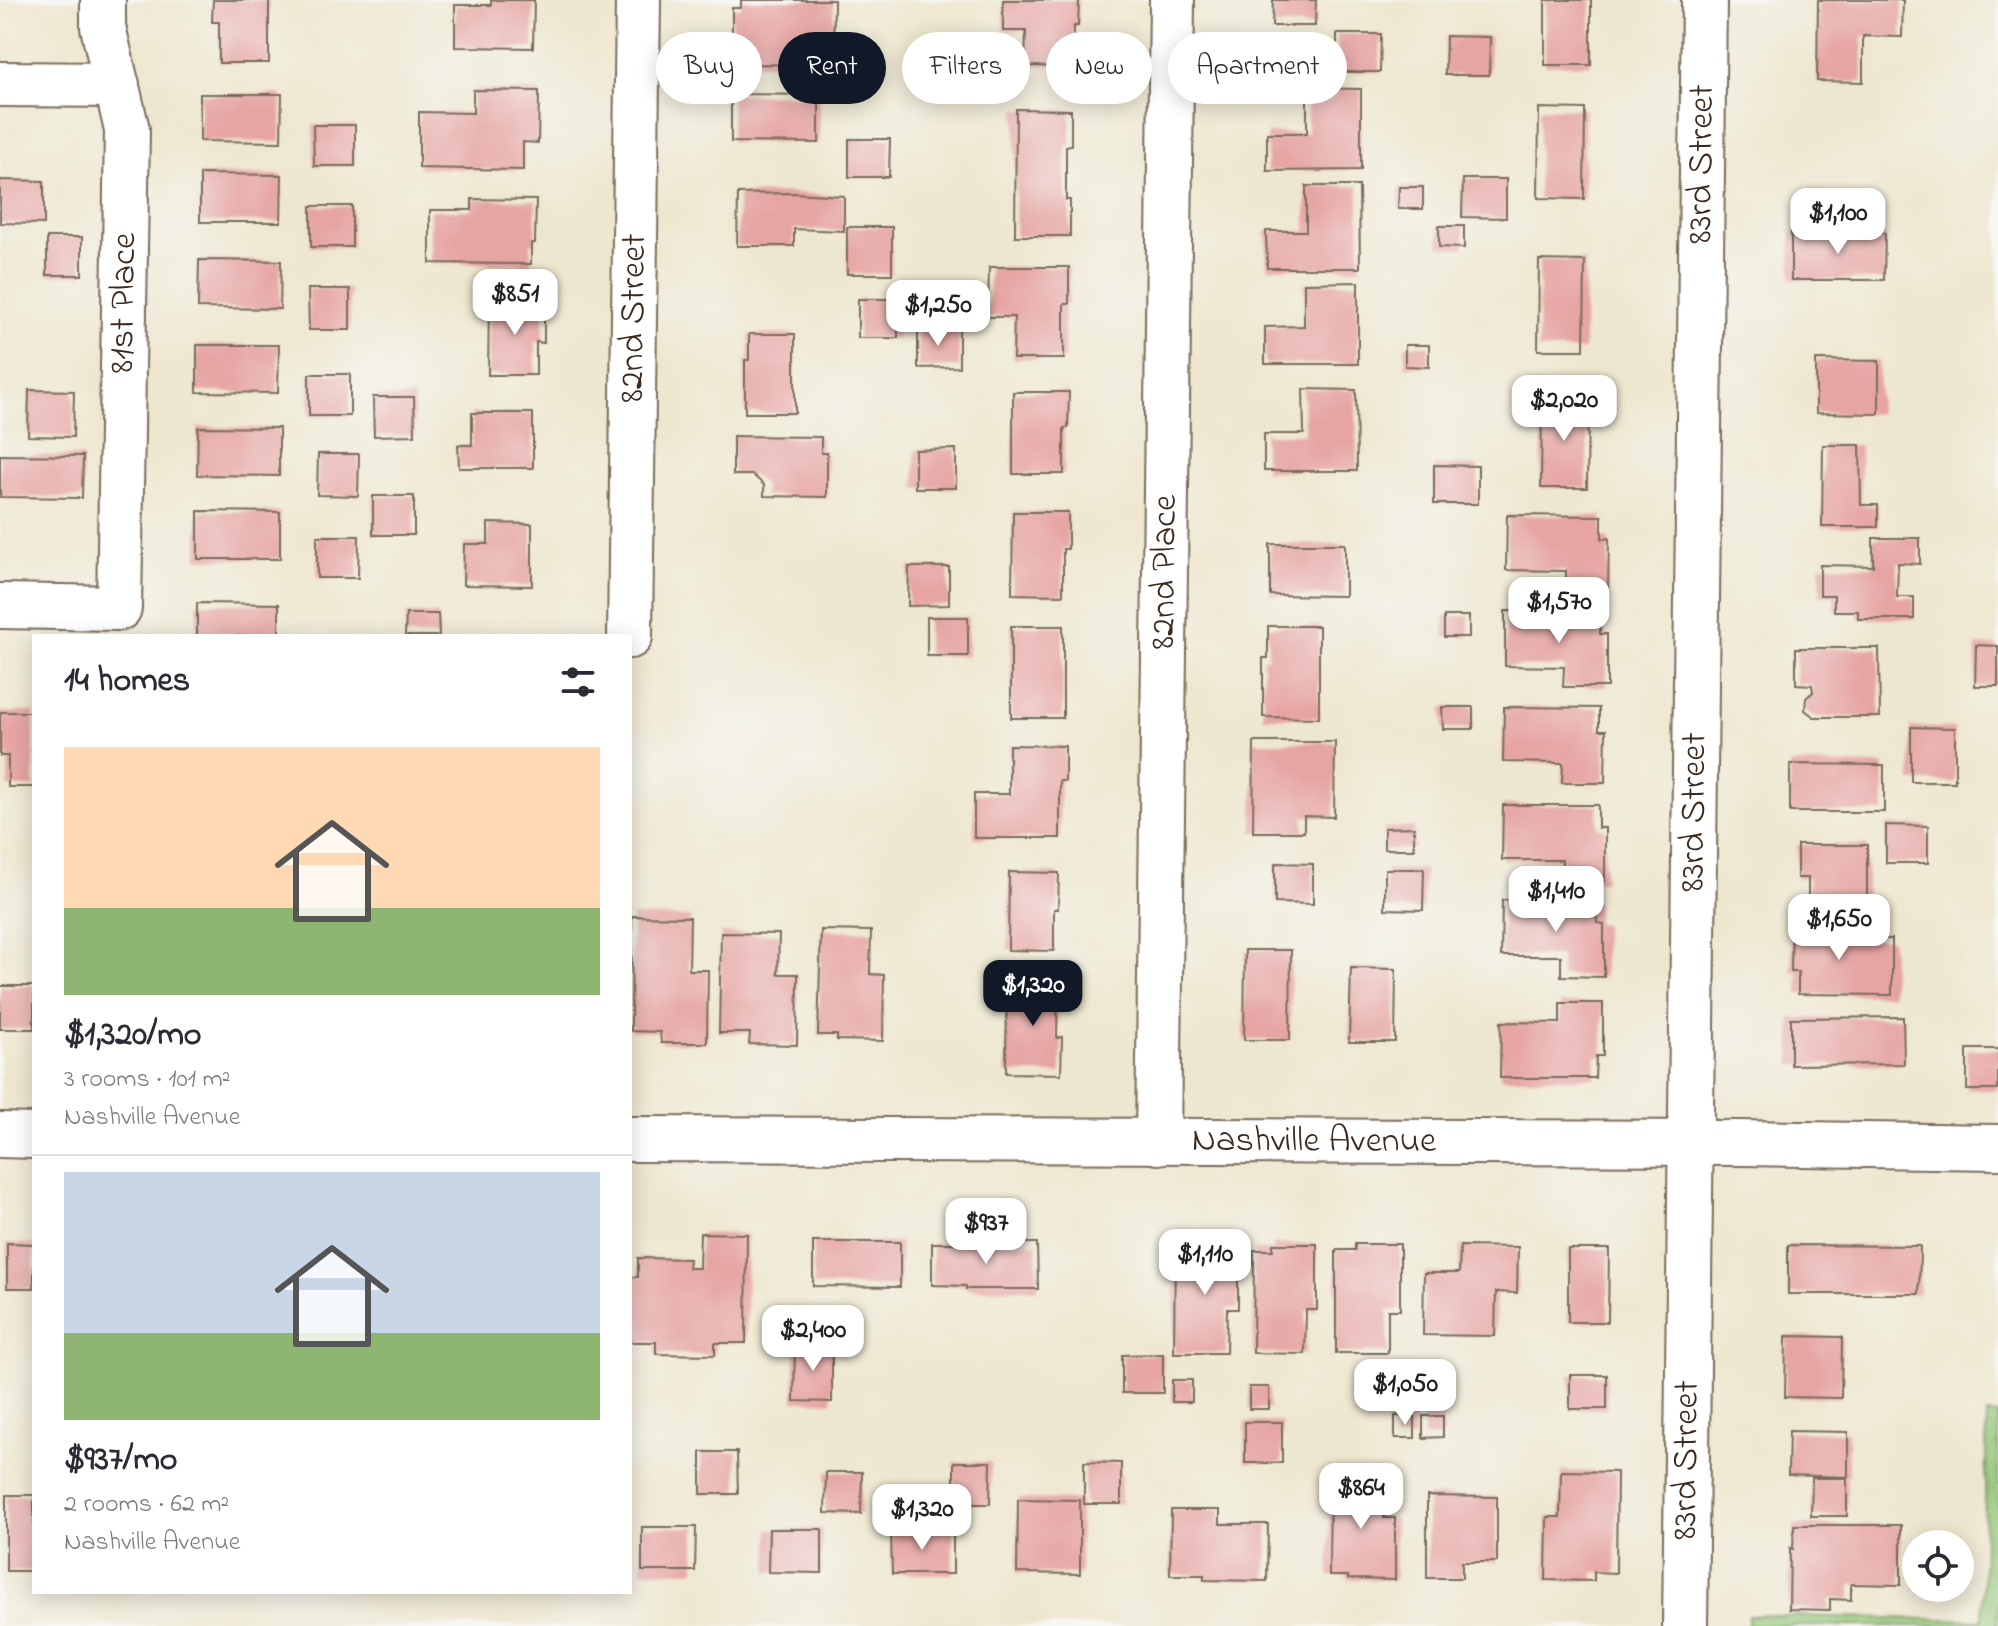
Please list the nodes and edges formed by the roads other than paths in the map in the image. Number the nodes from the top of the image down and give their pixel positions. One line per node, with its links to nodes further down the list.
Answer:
1 (103, 0): 6 (street, 81st Place)
2 (638, 0): 8 (street, 82nd Street)
3 (1172, 0): 12 (street, 82nd Place)
4 (1704, 0): 13 (street, 83rd Street)
5 (0, 84): 6 (street)
6 (117, 85): 7 (street, 81st Place)
7 (0, 606)
8 (630, 634)
9 (0, 1135): 10 (street)
10 (32, 1136)
11 (632, 1139): 12 (street, Nashville Avenue)
12 (1158, 1142): 13 (street, Nashville Avenue)
13 (1691, 1143): 14 (street, Nashville Avenue); 15 (street, 83rd Street)
14 (1998, 1147)
15 (1685, 1626)

